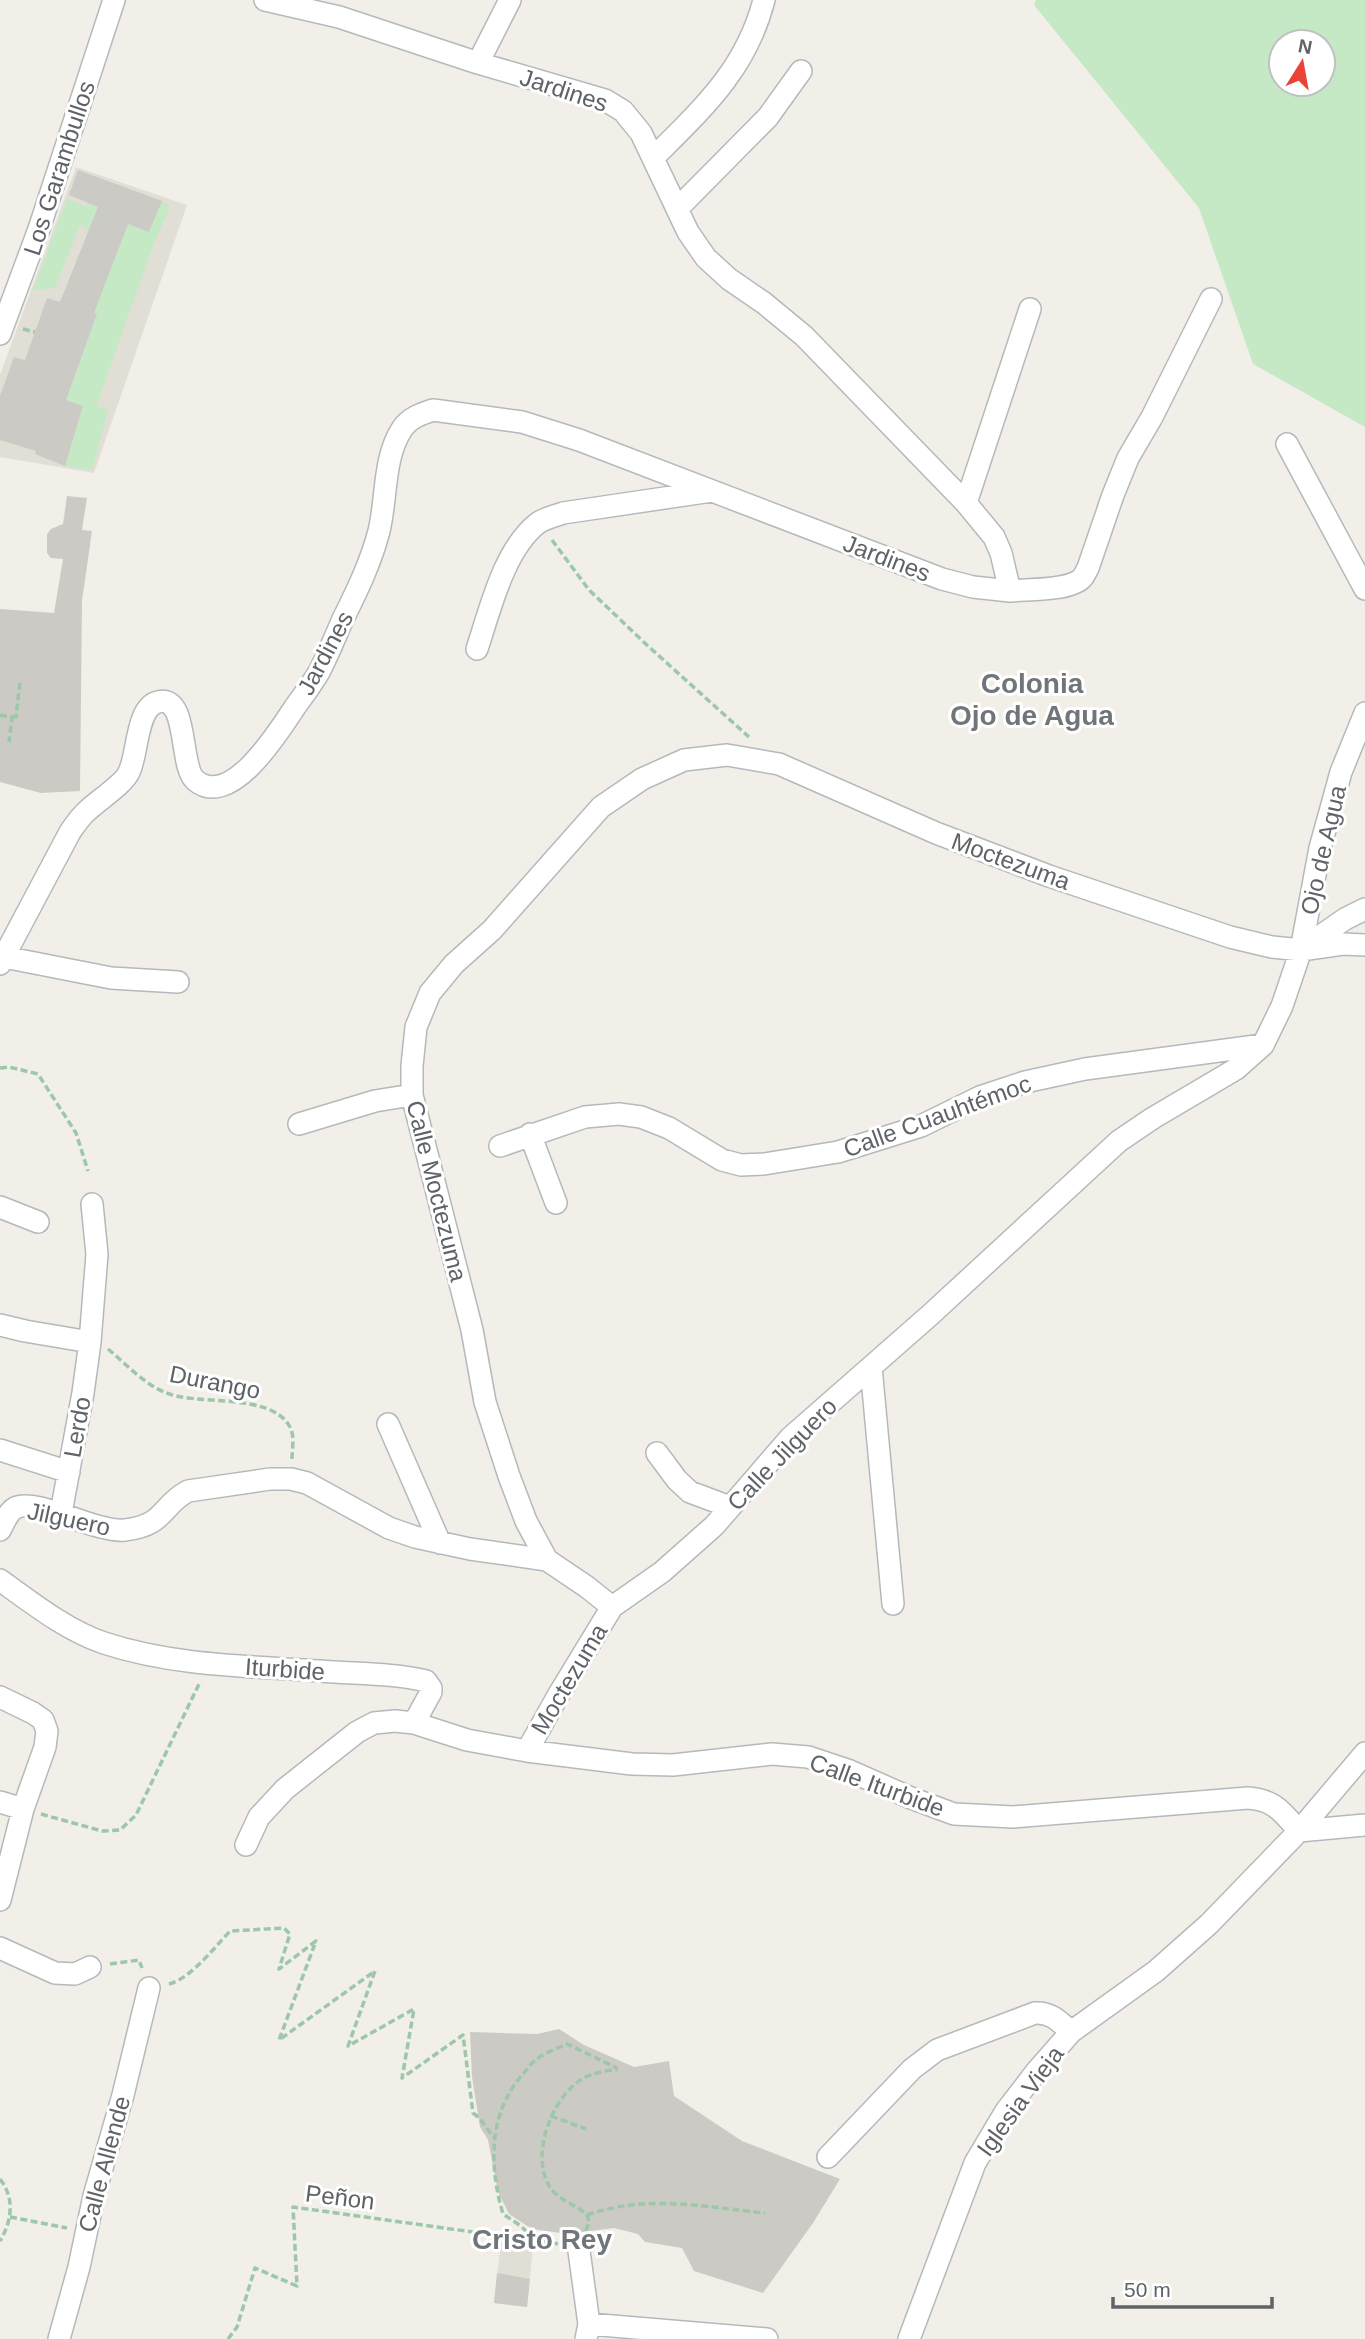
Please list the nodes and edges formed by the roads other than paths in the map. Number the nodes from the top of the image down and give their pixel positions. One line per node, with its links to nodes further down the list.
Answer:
1 (114, 0): 11 (street, Los Garambullos)
2 (265, 0): 5 (street, Jardines)
3 (510, 0): 5 (street)
4 (764, 0): 7 (street)
5 (478, 63): 7 (street, Jardines)
6 (801, 71): 8 (street)
7 (653, 158): 8 (street, Jardines)
8 (678, 208): 14 (street, Jardines)
9 (1211, 299): 16 (street)
10 (1030, 309): 14 (street)
11 (0, 334)
12 (1287, 444): 15 (street)
13 (714, 491): 16 (street, Jardines); 17 (street); 23 (street, Jardines)
14 (966, 503): 16 (street, Jardines)
15 (1365, 589)
16 (1010, 591)
17 (477, 649)
18 (1365, 713): 22 (street, Ojo de Agua)
19 (727, 755): 22 (street, Moctezuma); 26 (street, Calle Moctezuma)
20 (1365, 909): 22 (street)
21 (1365, 945): 22 (street)
22 (1301, 950): 25 (street, Calle Jilguero)
23 (2, 960): 24 (street)
24 (178, 982)
25 (1264, 1045): 28 (street, Calle Cuauhtémoc); 36 (street, Calle Jilguero)
26 (412, 1095): 27 (street); 45 (street, Calle Moctezuma)
27 (299, 1124)
28 (530, 1134): 29 (street, Calle Cuauhtémoc); 30 (street)
29 (500, 1146)
30 (556, 1203)
31 (92, 1205): 35 (street, Lerdo)
32 (0, 1207): 33 (street)
33 (38, 1222)
34 (0, 1325): 35 (street)
35 (90, 1342): 40 (street, Lerdo)
36 (871, 1367): 41 (street, Calle Jilguero); 47 (street)
37 (388, 1424): 44 (street)
38 (0, 1450): 40 (street)
39 (657, 1453): 41 (street)
40 (69, 1472): 42 (street, Lerdo)
41 (730, 1507): 48 (street, Calle Jilguero)
42 (61, 1513): 43 (street, Jilguero); 44 (street, Jilguero)
43 (0, 1530)
44 (440, 1543): 45 (street)
45 (547, 1560): 48 (street)
46 (0, 1580): 50 (street, Iturbide)
47 (893, 1604)
48 (612, 1607): 51 (street, Moctezuma)
49 (0, 1697): 54 (street)
50 (414, 1723): 51 (street); 57 (street)
51 (527, 1751): 56 (street, Calle Iturbide)
52 (1365, 1753): 56 (street, Iglesia Vieja)
53 (0, 1802): 54 (street)
54 (23, 1809): 58 (street)
55 (1365, 1825): 56 (street)
56 (1299, 1831): 62 (street, Iglesia Vieja)
57 (246, 1845)
58 (0, 1900)
59 (0, 1948): 60 (street)
60 (90, 1967)
61 (149, 1988): 66 (street, Calle Allende)
62 (1071, 2032): 63 (street); 68 (street, Iglesia Vieja)
63 (828, 2157)
64 (579, 2251): 65 (street)
65 (588, 2332): 67 (street)
66 (59, 2339)
67 (767, 2339)
68 (909, 2339)

